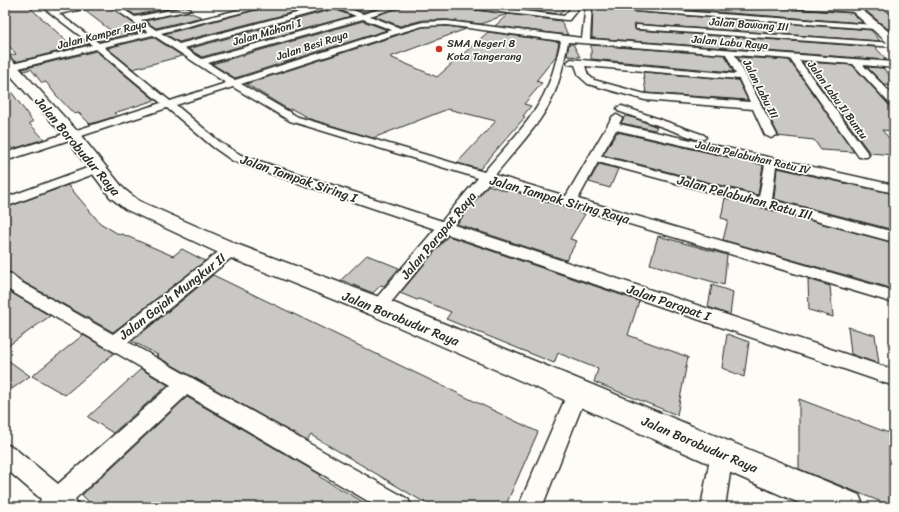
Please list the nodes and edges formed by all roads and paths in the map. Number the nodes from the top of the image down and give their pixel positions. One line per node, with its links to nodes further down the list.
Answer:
1 (43, 5): 17 (street, Jalan Tampak Siring I)
2 (93, 5): 17 (street)
3 (112, 5): 19 (street, Jalan Tampak Siring Raya)
4 (241, 5): 16 (street)
5 (268, 5): 16 (street, Jalan Kamper Raya)
6 (334, 5): 18 (street); 30 (street)
7 (402, 5): 18 (street, Jalan Mahoni I)
8 (460, 5): 24 (street)
9 (572, 5): 24 (street, Jalan Parapat Raya)
10 (589, 5): 27 (street)
11 (778, 5): 12 (street)
12 (781, 5): 13 (street); 20 (street)
13 (799, 6): 14 (street)
14 (854, 8): 22 (street)
15 (186, 9): 19 (street)
16 (252, 9): 25 (street, Jalan Kamper Raya)
17 (53, 13): 29 (street, Jalan Tampak Siring I)
18 (362, 16): 23 (street); 35 (street, Jalan Mahoni I)
19 (135, 19): 25 (street, Jalan Tampak Siring Raya)
20 (794, 21): 21 (street); 22 (street); 26 (street)
21 (639, 25): 26 (street, Jalan Bawang III); 27 (street, Jalan Labu Raya); 31 (street, Jalan Labu Raya)
22 (875, 27): 28 (street)
23 (399, 30): 24 (street, Jalan Besi Raya); 41 (street, Jalan Besi Raya)
24 (569, 30): 27 (street, Jalan Labu Raya); 34 (street, Jalan Parapat Raya)
25 (156, 32): 29 (street, Jalan Kamper Raya); 30 (street, Jalan Tampak Siring Raya)
26 (809, 39): 28 (street, Jalan Bawang III); 33 (street)
27 (586, 41)
28 (894, 44)
29 (98, 46): 38 (street, Jalan Kamper Raya); 44 (street, Jalan Tampak Siring I)
30 (178, 47): 35 (street, Jalan Tampak Siring Raya)
31 (730, 53): 32 (street, Jalan Labu Raya); 40 (street, Jalan Labu III)
32 (793, 58): 33 (street, Jalan Labu Raya); 50 (street, Jalan Labu II Buntu)
33 (828, 60): 37 (street, Jalan Labu Raya)
34 (560, 61): 36 (street); 56 (street, Jalan Parapat Raya)
35 (202, 62): 41 (street, Jalan Tampak Siring Raya)
36 (579, 63): 40 (street); 42 (street)
37 (856, 63): 39 (street, Jalan Labu Raya); 43 (street)
38 (8, 64): 48 (street, Jalan Borobudur Raya)
39 (894, 65)
40 (742, 77): 45 (street, Jalan Labu III)
41 (233, 83): 44 (street, Jalan Besi Raya); 56 (street, Jalan Tampak Siring Raya)
42 (623, 91): 45 (street); 46 (street)
43 (894, 102)
44 (168, 105): 48 (street, Jalan Besi Raya); 61 (street, Jalan Tampak Siring I)
45 (757, 106): 49 (street, Jalan Labu III)
46 (622, 109): 47 (street); 52 (street)
47 (612, 126): 52 (street, Jalan Pelabuhan Ratu IV); 53 (street)
48 (72, 135): 51 (street, Jalan Besi Raya); 55 (street, Jalan Borobudur Raya)
49 (771, 135)
50 (863, 155)
51 (5, 157)
52 (756, 157): 54 (street, Jalan Pelabuhan Ratu IV)
53 (595, 158): 58 (street); 59 (street, Jalan Pelabuhan Ratu III)
54 (770, 161): 57 (street, Jalan Pelabuhan Ratu IV); 59 (street)
55 (98, 168): 60 (street); 63 (street, Jalan Borobudur Raya)
56 (486, 178): 58 (street, Jalan Tampak Siring Raya); 61 (street, Jalan Parapat Raya)
57 (894, 189)
58 (570, 201): 65 (street, Jalan Tampak Siring Raya)
59 (765, 202): 62 (street, Jalan Pelabuhan Ratu III)
60 (5, 203)
61 (444, 227): 66 (street, Jalan Parapat Raya); 68 (street, Jalan Parapat I)
62 (894, 237)
63 (231, 250): 66 (street, Jalan Borobudur Raya); 67 (street, Jalan Gajah Mungkur II)
64 (5, 278): 67 (street)
65 (894, 298)
66 (378, 307): 70 (street, Jalan Borobudur Raya)
67 (114, 343): 69 (street)
68 (894, 378)
69 (186, 384): 73 (street); 74 (street)
70 (578, 391): 71 (street, Jalan Borobudur Raya); 75 (street)
71 (722, 453): 76 (street); 77 (street, Jalan Borobudur Raya)
72 (5, 454): 73 (street)
73 (58, 504)
74 (400, 507)
75 (530, 507)
76 (713, 507)
77 (847, 507)

